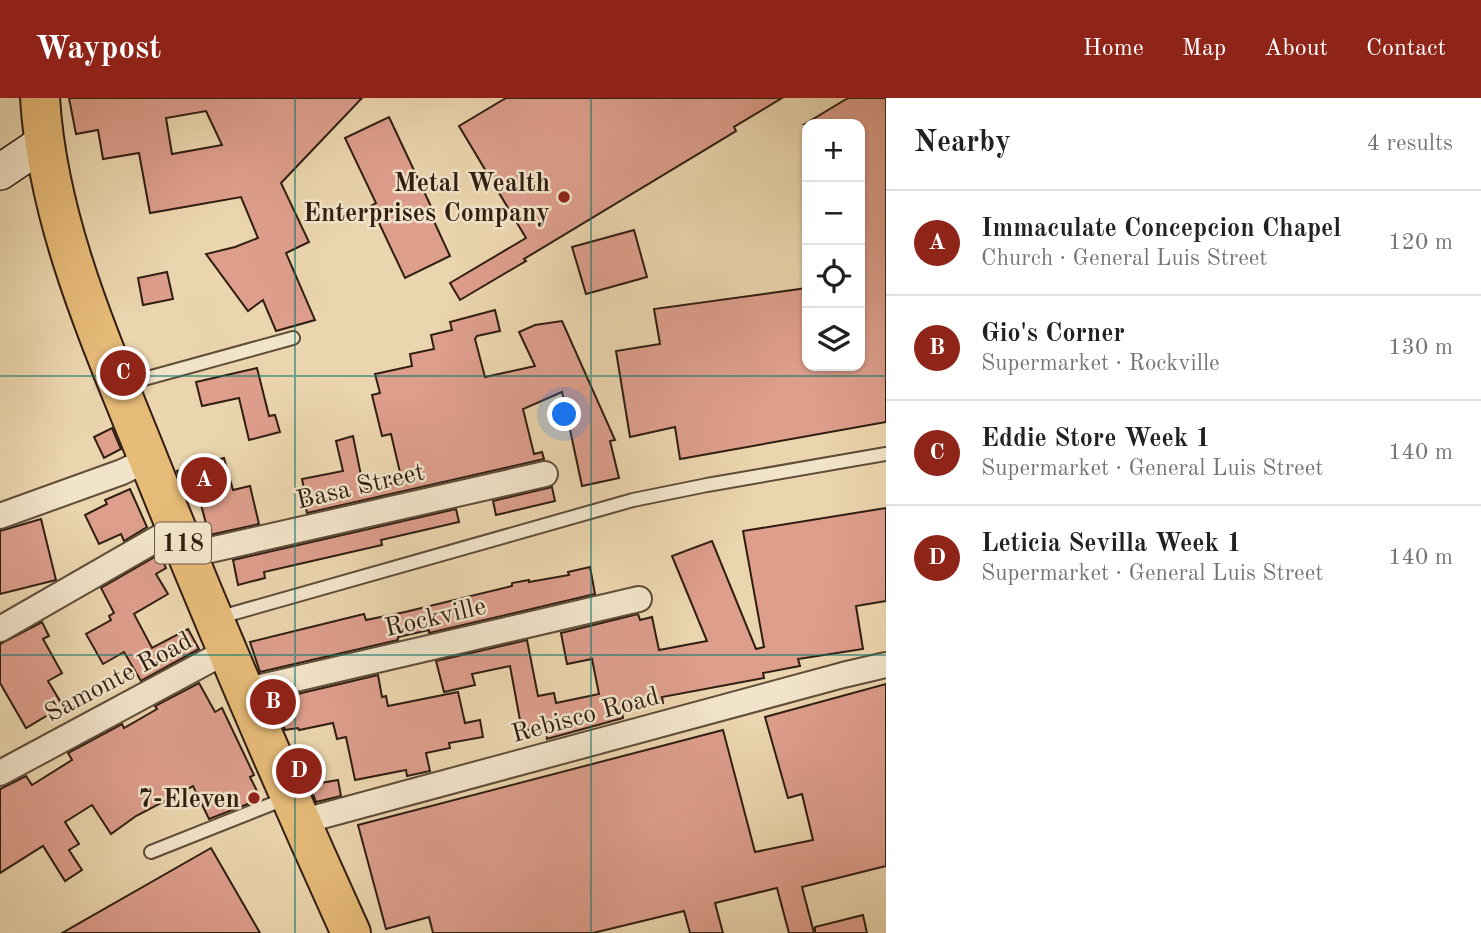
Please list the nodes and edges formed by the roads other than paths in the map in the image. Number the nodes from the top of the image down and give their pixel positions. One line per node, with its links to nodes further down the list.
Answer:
1 (40, 98): 2 (main road, 118)
2 (43, 143): 3 (main road); 5 (main road, 118)
3 (0, 172)
4 (293, 338): 5 (lane)
5 (118, 386): 7 (main road, 118)
6 (886, 454): 13 (lane)
7 (149, 459): 9 (street); 10 (main road, 118)
8 (545, 474): 10 (street, Basa Street)
9 (0, 516)
10 (182, 542): 12 (street); 13 (main road, 118)
11 (639, 599): 15 (street, Rockville)
12 (0, 629)
13 (221, 635): 15 (main road, 118); 16 (street, Samonte Road)
14 (886, 665): 17 (street, Rebisco Road)
15 (244, 691): 17 (main road, 118)
16 (0, 773)
17 (295, 809): 18 (lane); 19 (main road, 118)
18 (151, 852)
19 (351, 933)

